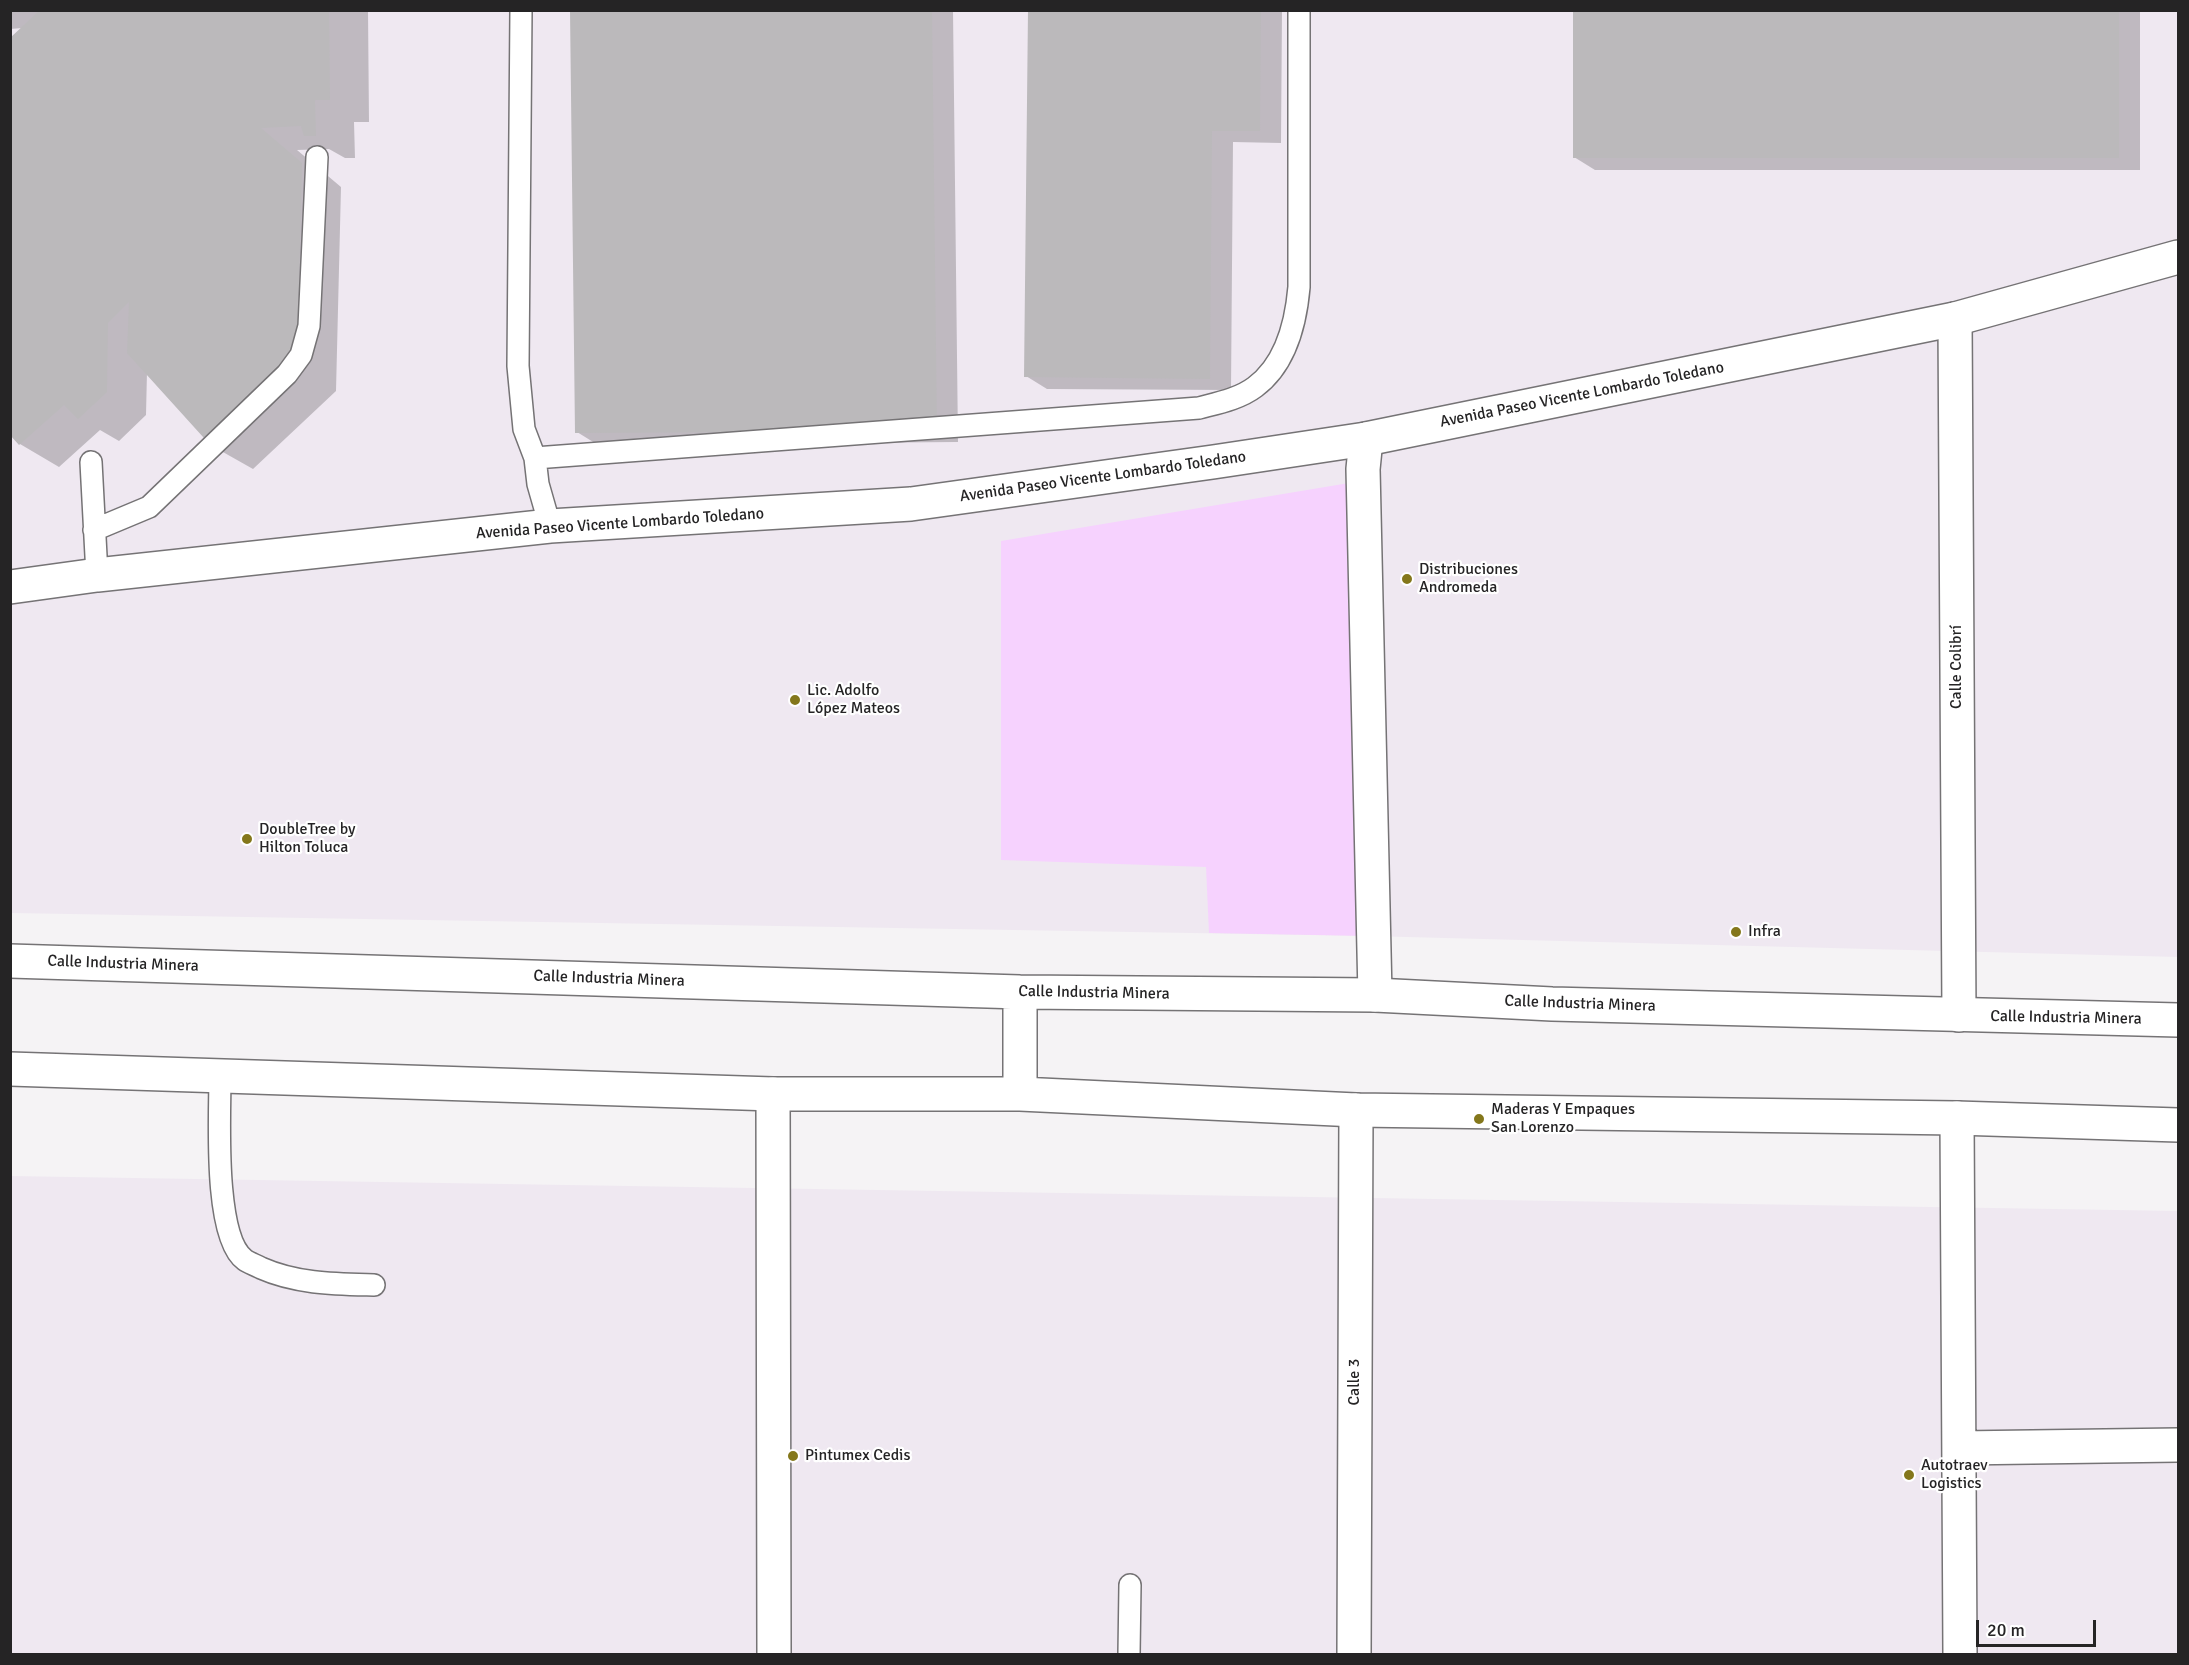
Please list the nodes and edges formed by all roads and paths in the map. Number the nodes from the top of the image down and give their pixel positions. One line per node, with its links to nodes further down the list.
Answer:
1 (521, 10): 7 (lane)
2 (1299, 10): 7 (lane)
3 (317, 157): 10 (lane)
4 (2178, 256): 5 (main road, Avenida Paseo Vicente Lombardo Toledano)
5 (1955, 319): 6 (main road, Avenida Paseo Vicente Lombardo Toledano); 16 (main road, Calle Colibrí)
6 (1366, 438): 9 (main road, Avenida Paseo Vicente Lombardo Toledano); 15 (main road)
7 (535, 458): 9 (lane)
8 (91, 462): 10 (lane)
9 (550, 526): 11 (main road, Avenida Paseo Vicente Lombardo Toledano)
10 (94, 530): 11 (lane)
11 (97, 575): 12 (main road, Avenida Paseo Vicente Lombardo Toledano)
12 (10, 587)
13 (10, 961): 14 (main road, Calle Industria Minera)
14 (1020, 992): 15 (main road, Calle Industria Minera); 21 (main road)
15 (1375, 995): 16 (main road, Calle Industria Minera)
16 (1959, 1015): 17 (main road, Calle Industria Minera)
17 (2178, 1020)
18 (10, 1069): 19 (main road)
19 (220, 1076): 20 (main road); 25 (lane)
20 (773, 1094): 21 (main road); 29 (main road)
21 (1020, 1094): 22 (main road)
22 (1356, 1110): 23 (main road); 31 (main road, Calle 3)
23 (1957, 1118): 24 (main road); 27 (main road)
24 (2178, 1125)
25 (374, 1285)
26 (2178, 1445): 27 (main road)
27 (1959, 1448): 32 (main road)
28 (1130, 1585): 30 (lane)
29 (774, 1654)
30 (1129, 1654)
31 (1354, 1654)
32 (1960, 1654)

